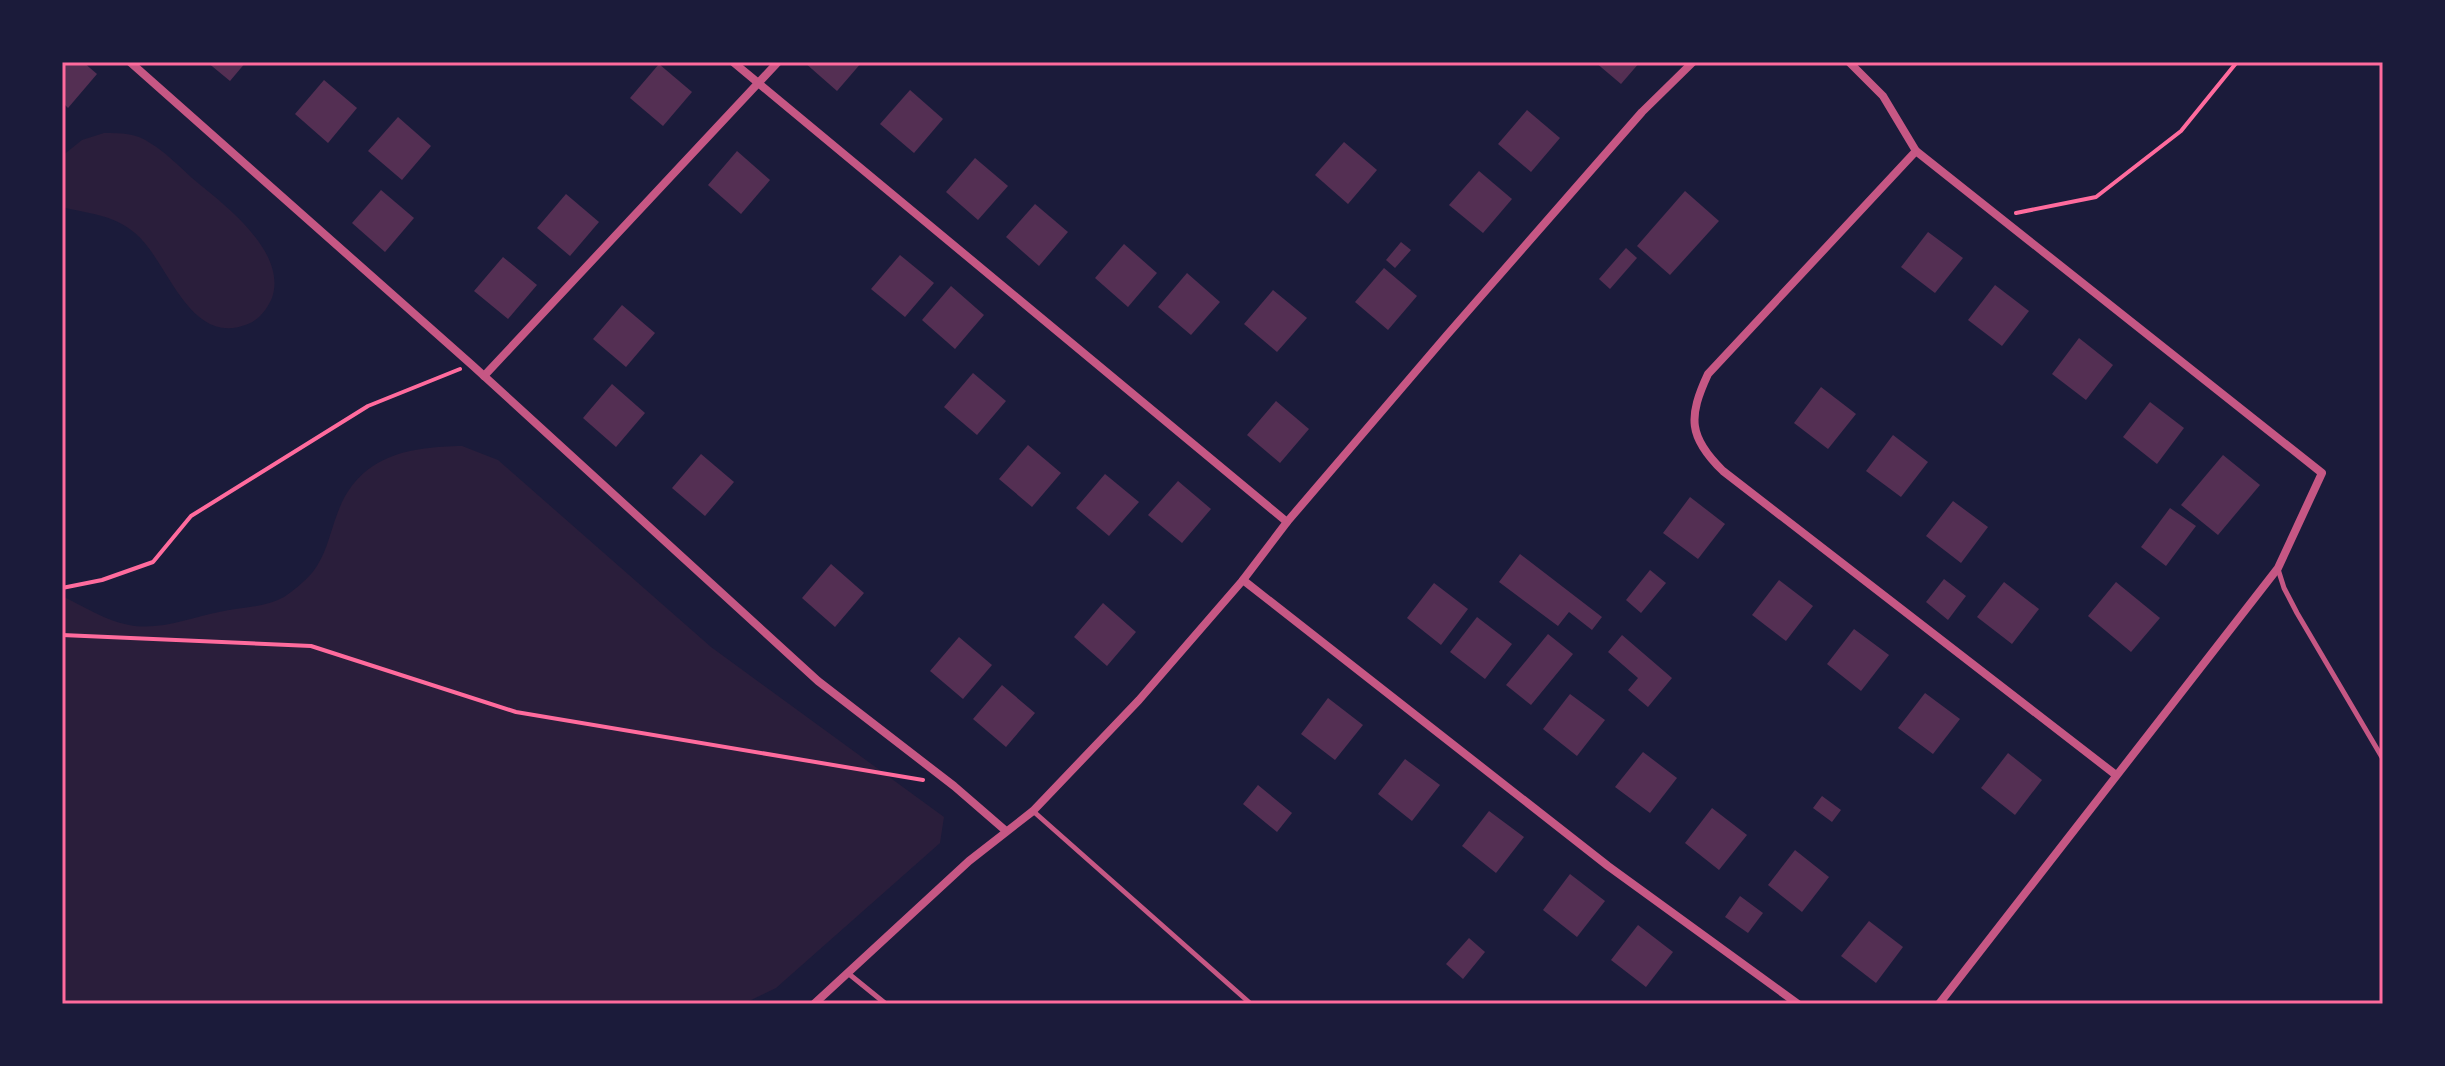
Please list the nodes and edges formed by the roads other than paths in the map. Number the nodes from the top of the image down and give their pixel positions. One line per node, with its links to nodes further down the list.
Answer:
1 (130, 62): 8 (street)
2 (733, 62): 6 (street)
3 (778, 62): 6 (street)
4 (1693, 62): 9 (street)
5 (1849, 62): 7 (street)
6 (758, 83): 8 (street); 9 (street)
7 (1916, 151): 10 (street); 13 (street)
8 (484, 376): 15 (street)
9 (1287, 522): 11 (street)
10 (2278, 568): 12 (lane); 13 (street)
11 (1243, 580): 14 (street); 21 (street)
12 (2383, 759)
13 (2116, 775): 17 (street)
14 (1033, 811): 15 (street); 20 (lane)
15 (1006, 831): 16 (street)
16 (849, 974): 18 (street); 19 (lane)
17 (1946, 1002)
18 (814, 1004)
19 (886, 1004)
20 (1251, 1004)
21 (1798, 1004)

